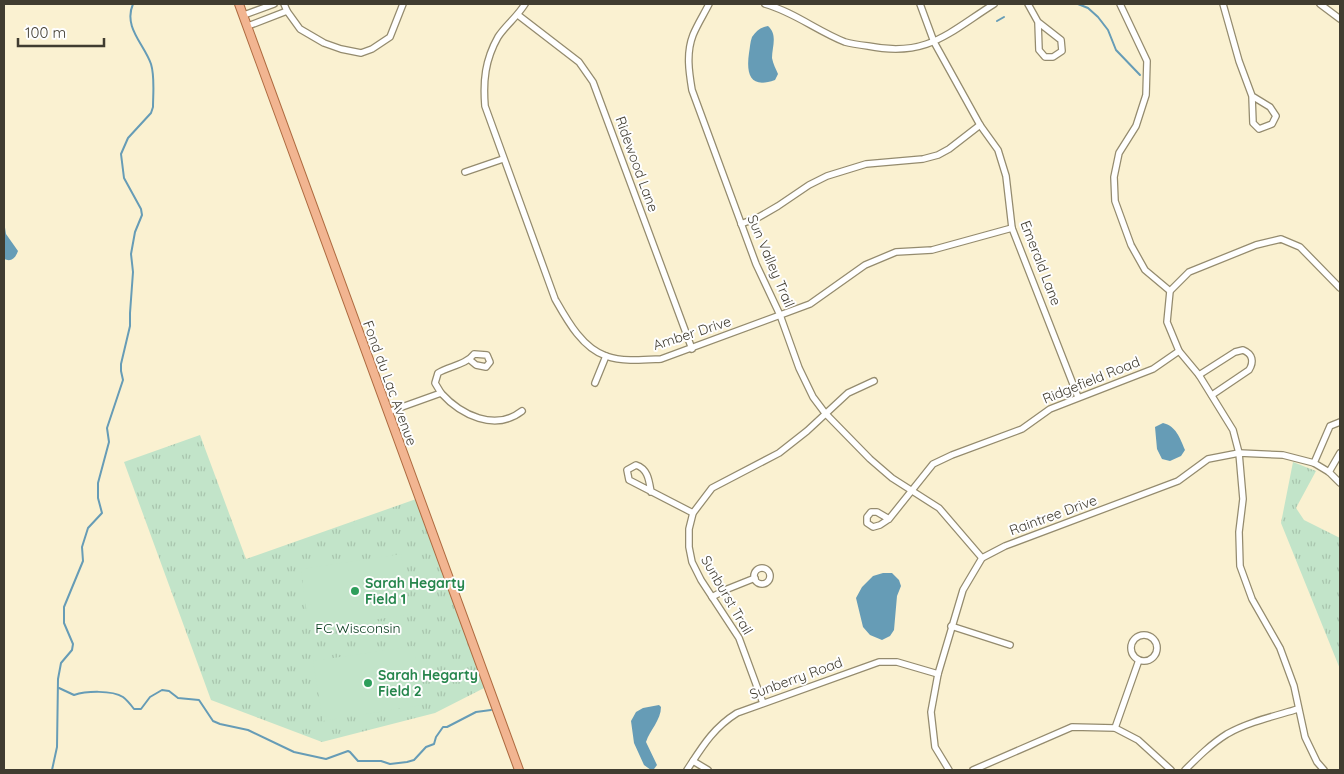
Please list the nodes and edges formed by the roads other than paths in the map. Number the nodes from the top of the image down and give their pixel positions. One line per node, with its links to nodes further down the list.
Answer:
1 (239, 4): 15 (main road, Fond du Lac Avenue)
2 (274, 4): 15 (street)
3 (284, 4): 14 (street)
4 (403, 4): 14 (street)
5 (525, 4): 16 (street, Amber Drive)
6 (709, 4): 25 (street, Sun Valley Trail)
7 (765, 4): 20 (street)
8 (920, 4): 20 (street, Emerald Lane)
9 (994, 4): 20 (street)
10 (1028, 4): 18 (street)
11 (1120, 4): 28 (street)
12 (1223, 4): 21 (street)
13 (1320, 4): 17 (street)
14 (287, 11): 19 (street)
15 (244, 15): 19 (main road, Fond du Lac Avenue)
16 (518, 15): 23 (street, Amber Drive); 30 (street, Ridewood Lane)
17 (1340, 19)
18 (1038, 22): 18 (street)
19 (248, 26): 41 (main road, Fond du Lac Avenue)
20 (934, 42): 22 (street, Emerald Lane)
21 (1252, 96): 21 (street)
22 (980, 125): 25 (street); 26 (street, Emerald Lane)
23 (503, 159): 24 (street); 32 (street, Amber Drive)
24 (465, 172)
25 (741, 224): 29 (street, Sun Valley Trail)
26 (1012, 228): 29 (street, Amber Drive); 39 (street, Emerald Lane)
27 (1340, 288): 28 (street)
28 (1170, 292): 31 (street)
29 (780, 315): 30 (street, Amber Drive); 42 (street, Sun Valley Trail)
30 (692, 349): 32 (street, Amber Drive)
31 (1179, 351): 34 (street); 39 (street, Ridgefield Road)
32 (606, 356): 36 (street)
33 (470, 360): 37 (street)
34 (1200, 375): 38 (street); 38 (street)
35 (874, 381): 42 (street, Sunburst Trail)
36 (595, 383)
37 (441, 393): 40 (street); 41 (street)
38 (1212, 395): 44 (street)
39 (1078, 397): 49 (street, Ridgefield Road)
40 (522, 411)
41 (388, 412): 64 (main road, Fond du Lac Avenue)
42 (825, 413): 49 (street, Sun Valley Trail); 51 (street, Sunburst Trail)
43 (1340, 422): 46 (street)
44 (1239, 453): 46 (street, Raintree Drive); 53 (street, Raintree Drive); 61 (street)
45 (1340, 453): 47 (street)
46 (1314, 463): 47 (street, Raintree Drive)
47 (1329, 472): 48 (street, Raintree Drive)
48 (1340, 482)
49 (912, 491): 52 (street, Ridgefield Road); 53 (street, Sun Valley Trail)
50 (652, 492): 50 (street); 51 (street)
51 (694, 513): 55 (street, Sunburst Trail)
52 (889, 519)
53 (982, 558): 56 (street)
54 (755, 578): 55 (street)
55 (712, 597): 60 (street, Sunburst Trail)
56 (951, 626): 57 (street); 59 (street)
57 (1010, 645)
58 (1139, 660): 58 (street); 62 (street)
59 (938, 674): 60 (street, Sunberry Road); 67 (street)
60 (763, 703): 63 (street, Sunberry Road)
61 (1298, 709): 70 (street); 71 (street)
62 (1115, 728): 68 (street); 69 (street)
63 (693, 761): 65 (street, Sunberry Road); 66 (street)
64 (519, 770)
65 (686, 770)
66 (708, 770)
67 (949, 770)
68 (973, 770)
69 (1171, 770)
70 (1185, 770)
71 (1324, 770)

